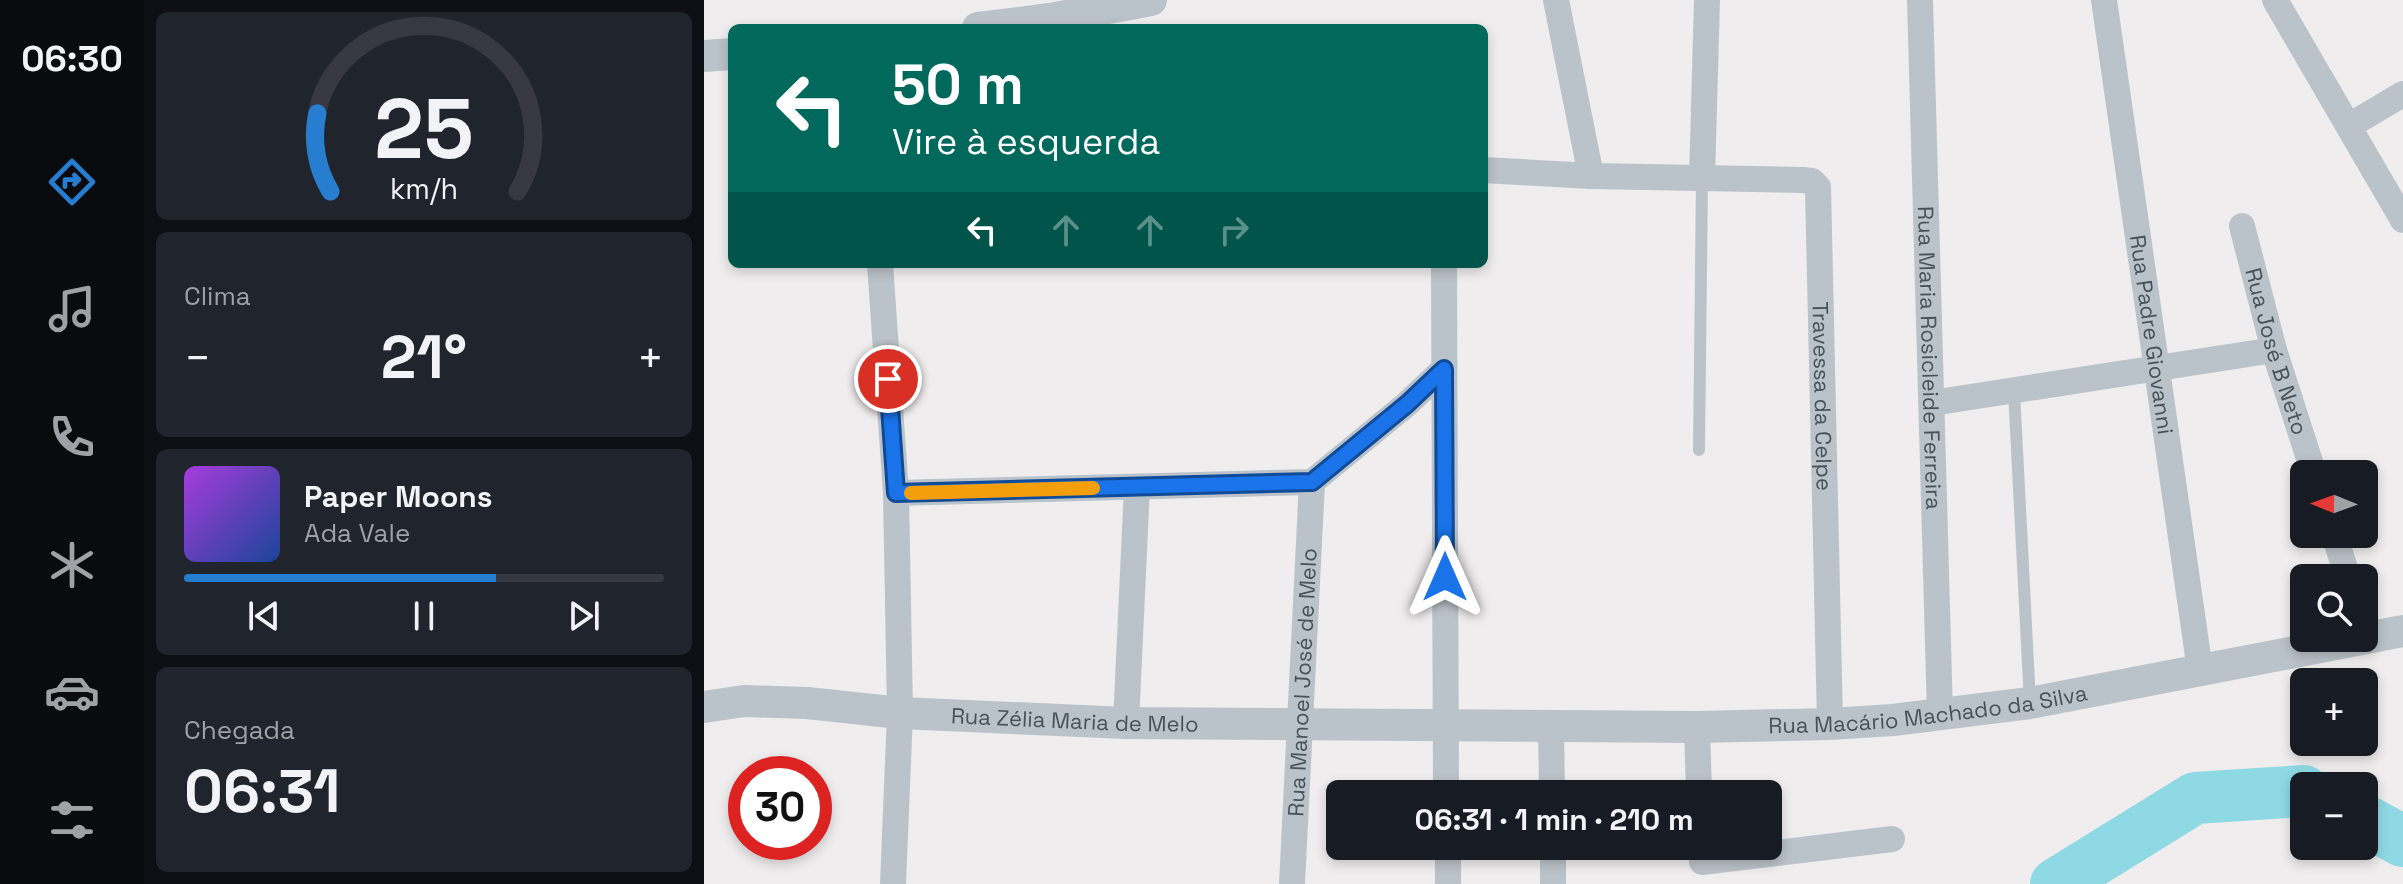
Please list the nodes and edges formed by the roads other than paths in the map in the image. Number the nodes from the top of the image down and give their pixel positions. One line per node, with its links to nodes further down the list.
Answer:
1 (1151, 0): 7 (street)
2 (1556, 0): 14 (street)
3 (1707, 0): 15 (street)
4 (1920, 0): 24 (street, Rua Maria Rosicleide Ferreira)
5 (2104, 0): 22 (street, Rua Padre Giovanni)
6 (2275, 0): 12 (street)
7 (1049, 9): 8 (street)
8 (993, 24)
9 (728, 54): 10 (street)
10 (704, 56)
11 (2403, 94): 12 (street)
12 (2349, 126): 16 (street)
13 (1488, 170): 14 (street)
14 (1591, 176): 15 (street)
15 (1702, 179): 25 (lane); 40 (street, Travessa da Celpe)
16 (2403, 220)
17 (2242, 226): 20 (street, Rua José B Neto)
18 (880, 268): 29 (street)
19 (1444, 268): 21 (street)
20 (2274, 350): 22 (street); 26 (street, Rua José B Neto)
21 (1444, 369): 27 (street); 41 (street)
22 (2157, 370): 23 (street); 33 (street, Rua Padre Giovanni)
23 (2014, 391): 24 (street); 34 (lane)
24 (1932, 403): 37 (street, Rua Maria Rosicleide Ferreira)
25 (1699, 450)
26 (2309, 460)
27 (1312, 482): 28 (street); 39 (street, Rua Manoel José de Melo)
28 (1137, 487): 29 (street); 38 (street)
29 (896, 493): 36 (street)
30 (2403, 631): 31 (street, Rua Macário Machado da Silva)
31 (2378, 632)
32 (2290, 649): 33 (street, Rua Macário Machado da Silva)
33 (2200, 670): 34 (street, Rua Macário Machado da Silva)
34 (2030, 703): 37 (street, Rua Macário Machado da Silva)
35 (704, 707): 36 (street, Rua Zélia Maria de Melo)
36 (900, 713): 38 (street, Rua Zélia Maria de Melo); 51 (street)
37 (1940, 715): 40 (street, Rua Macário Machado da Silva)
38 (1126, 723): 39 (street, Rua Zélia Maria de Melo)
39 (1300, 724): 41 (street, Rua Zélia Maria de Melo); 52 (street, Rua Manoel José de Melo)
40 (1830, 724): 43 (street, Rua Macário Machado da Silva)
41 (1445, 725): 42 (street, Rua Macário Machado da Silva); 44 (street)
42 (1551, 726): 43 (street, Rua Macário Machado da Silva); 45 (street)
43 (1697, 727): 46 (street)
44 (1446, 780)
45 (1552, 780)
46 (1699, 780)
47 (1892, 839): 50 (street)
48 (1448, 860): 53 (street)
49 (1553, 860): 54 (street)
50 (1702, 864)
51 (893, 884)
52 (1292, 884)
53 (1448, 884)
54 (1553, 884)

